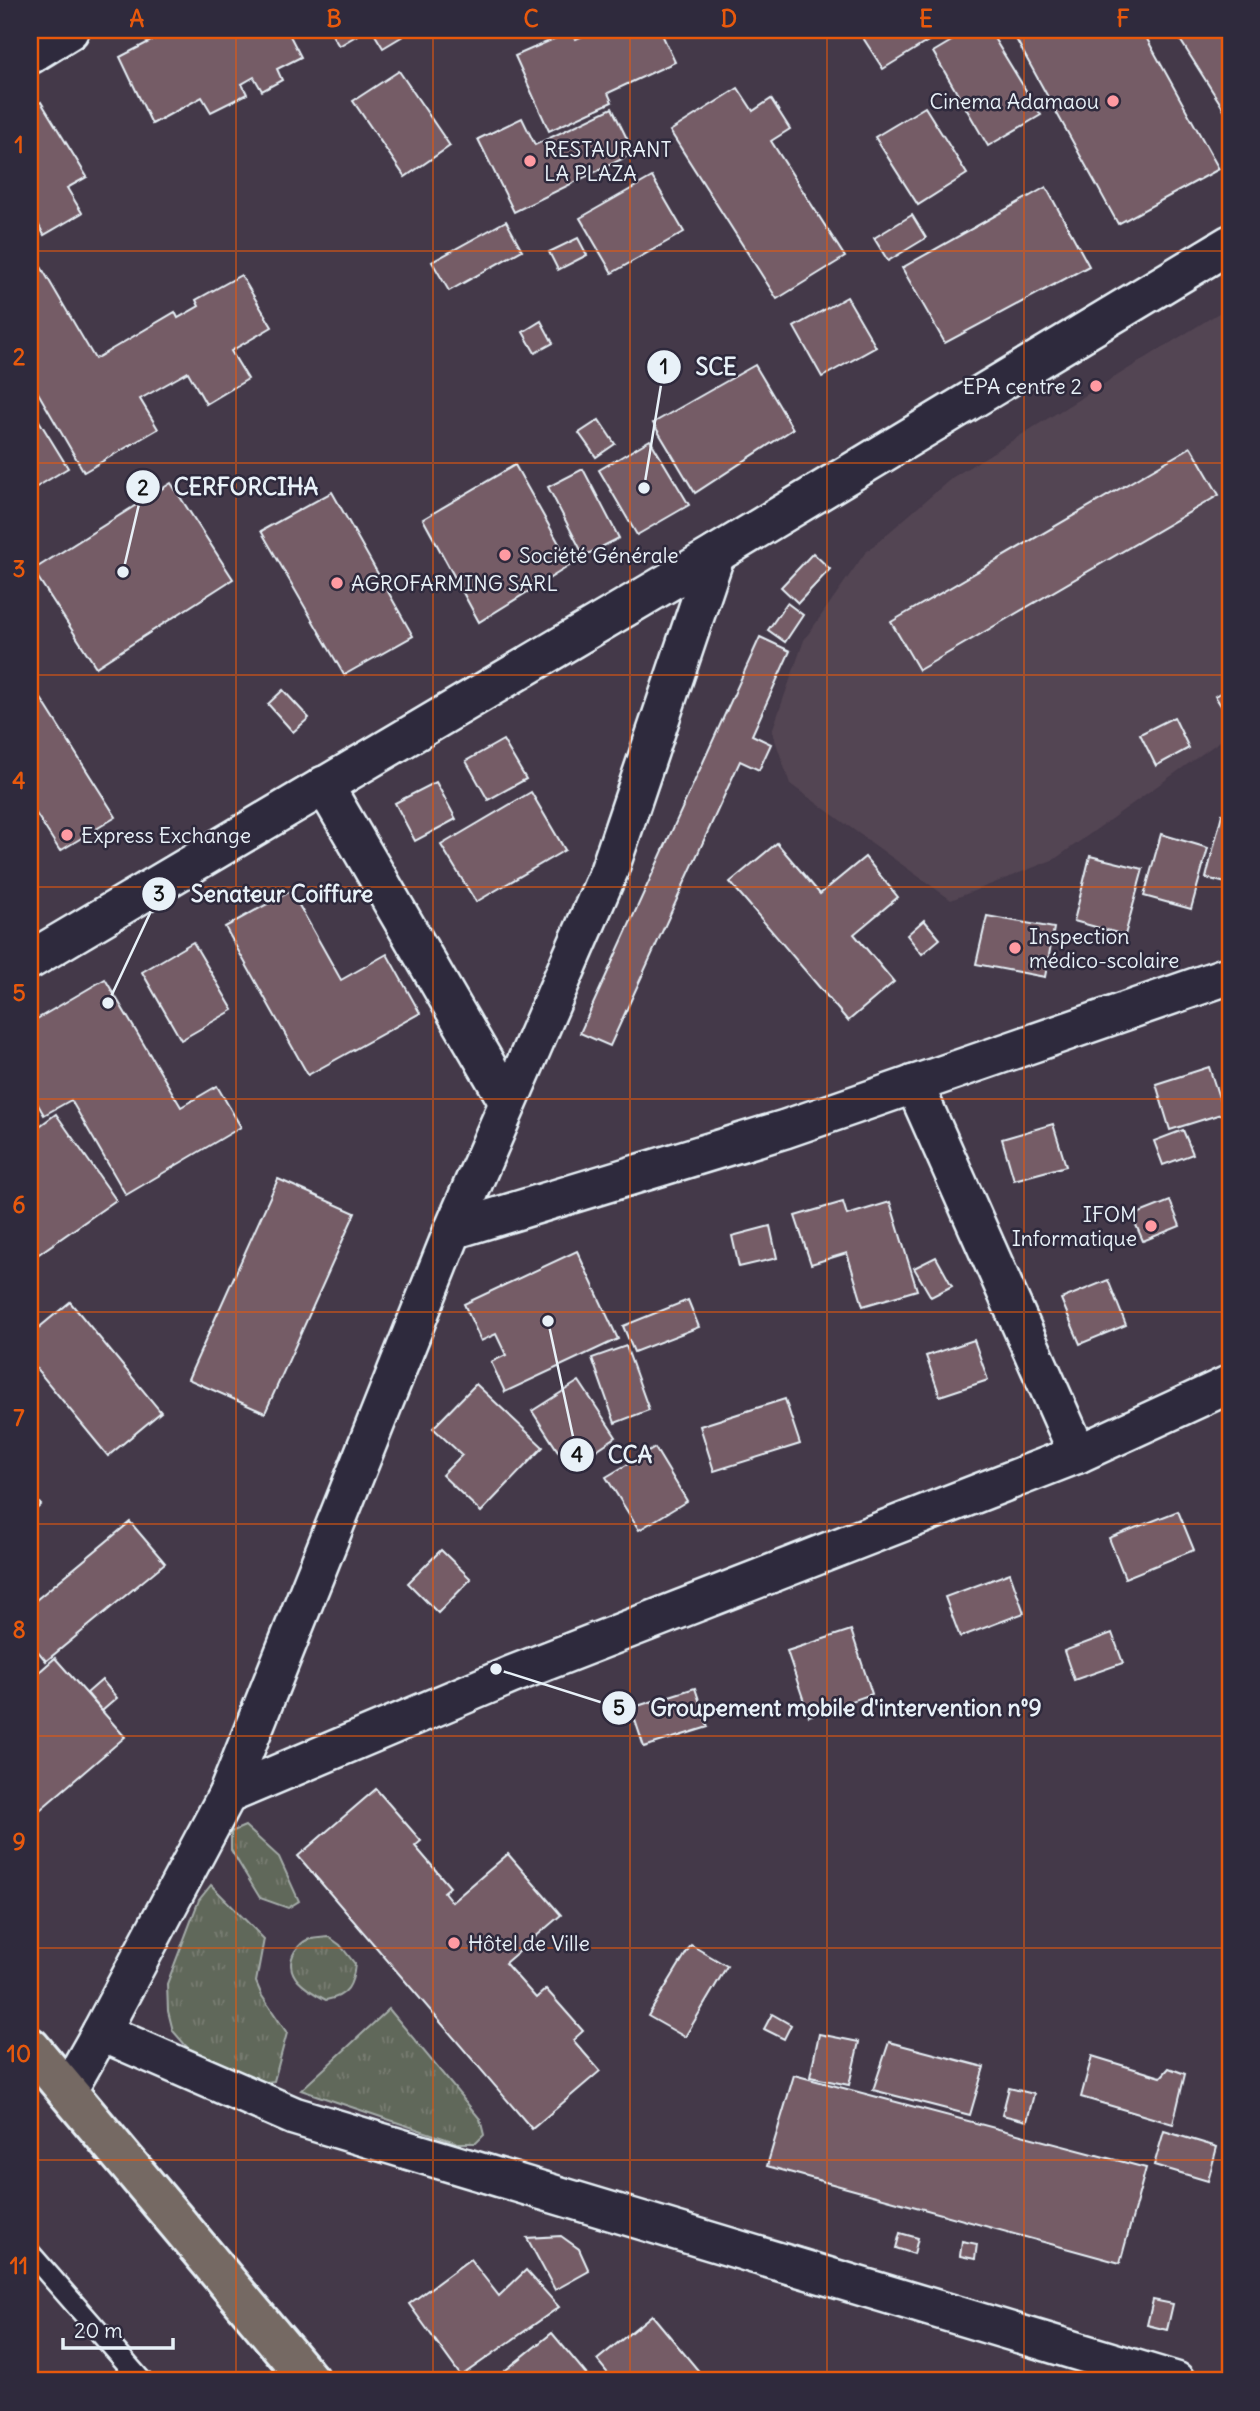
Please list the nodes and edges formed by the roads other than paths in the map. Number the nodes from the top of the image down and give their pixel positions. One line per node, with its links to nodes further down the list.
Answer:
1 (69, 30): 2 (main road)
2 (30, 54)
3 (1230, 244): 4 (street)
4 (716, 554): 5 (street); 9 (street)
5 (324, 785): 6 (street); 9 (street)
6 (30, 960)
7 (1230, 975): 8 (street)
8 (914, 1084): 10 (street); 12 (street)
9 (508, 1102): 10 (street)
10 (453, 1230): 13 (street)
11 (1230, 1384): 12 (street)
12 (1078, 1454): 13 (street)
13 (227, 1795): 14 (street)
14 (101, 2032): 16 (street); 20 (street)
15 (30, 2047): 16 (main road)
16 (67, 2092): 19 (main road)
17 (30, 2253): 18 (lane)
18 (142, 2381)
19 (310, 2381)
20 (1176, 2381)

